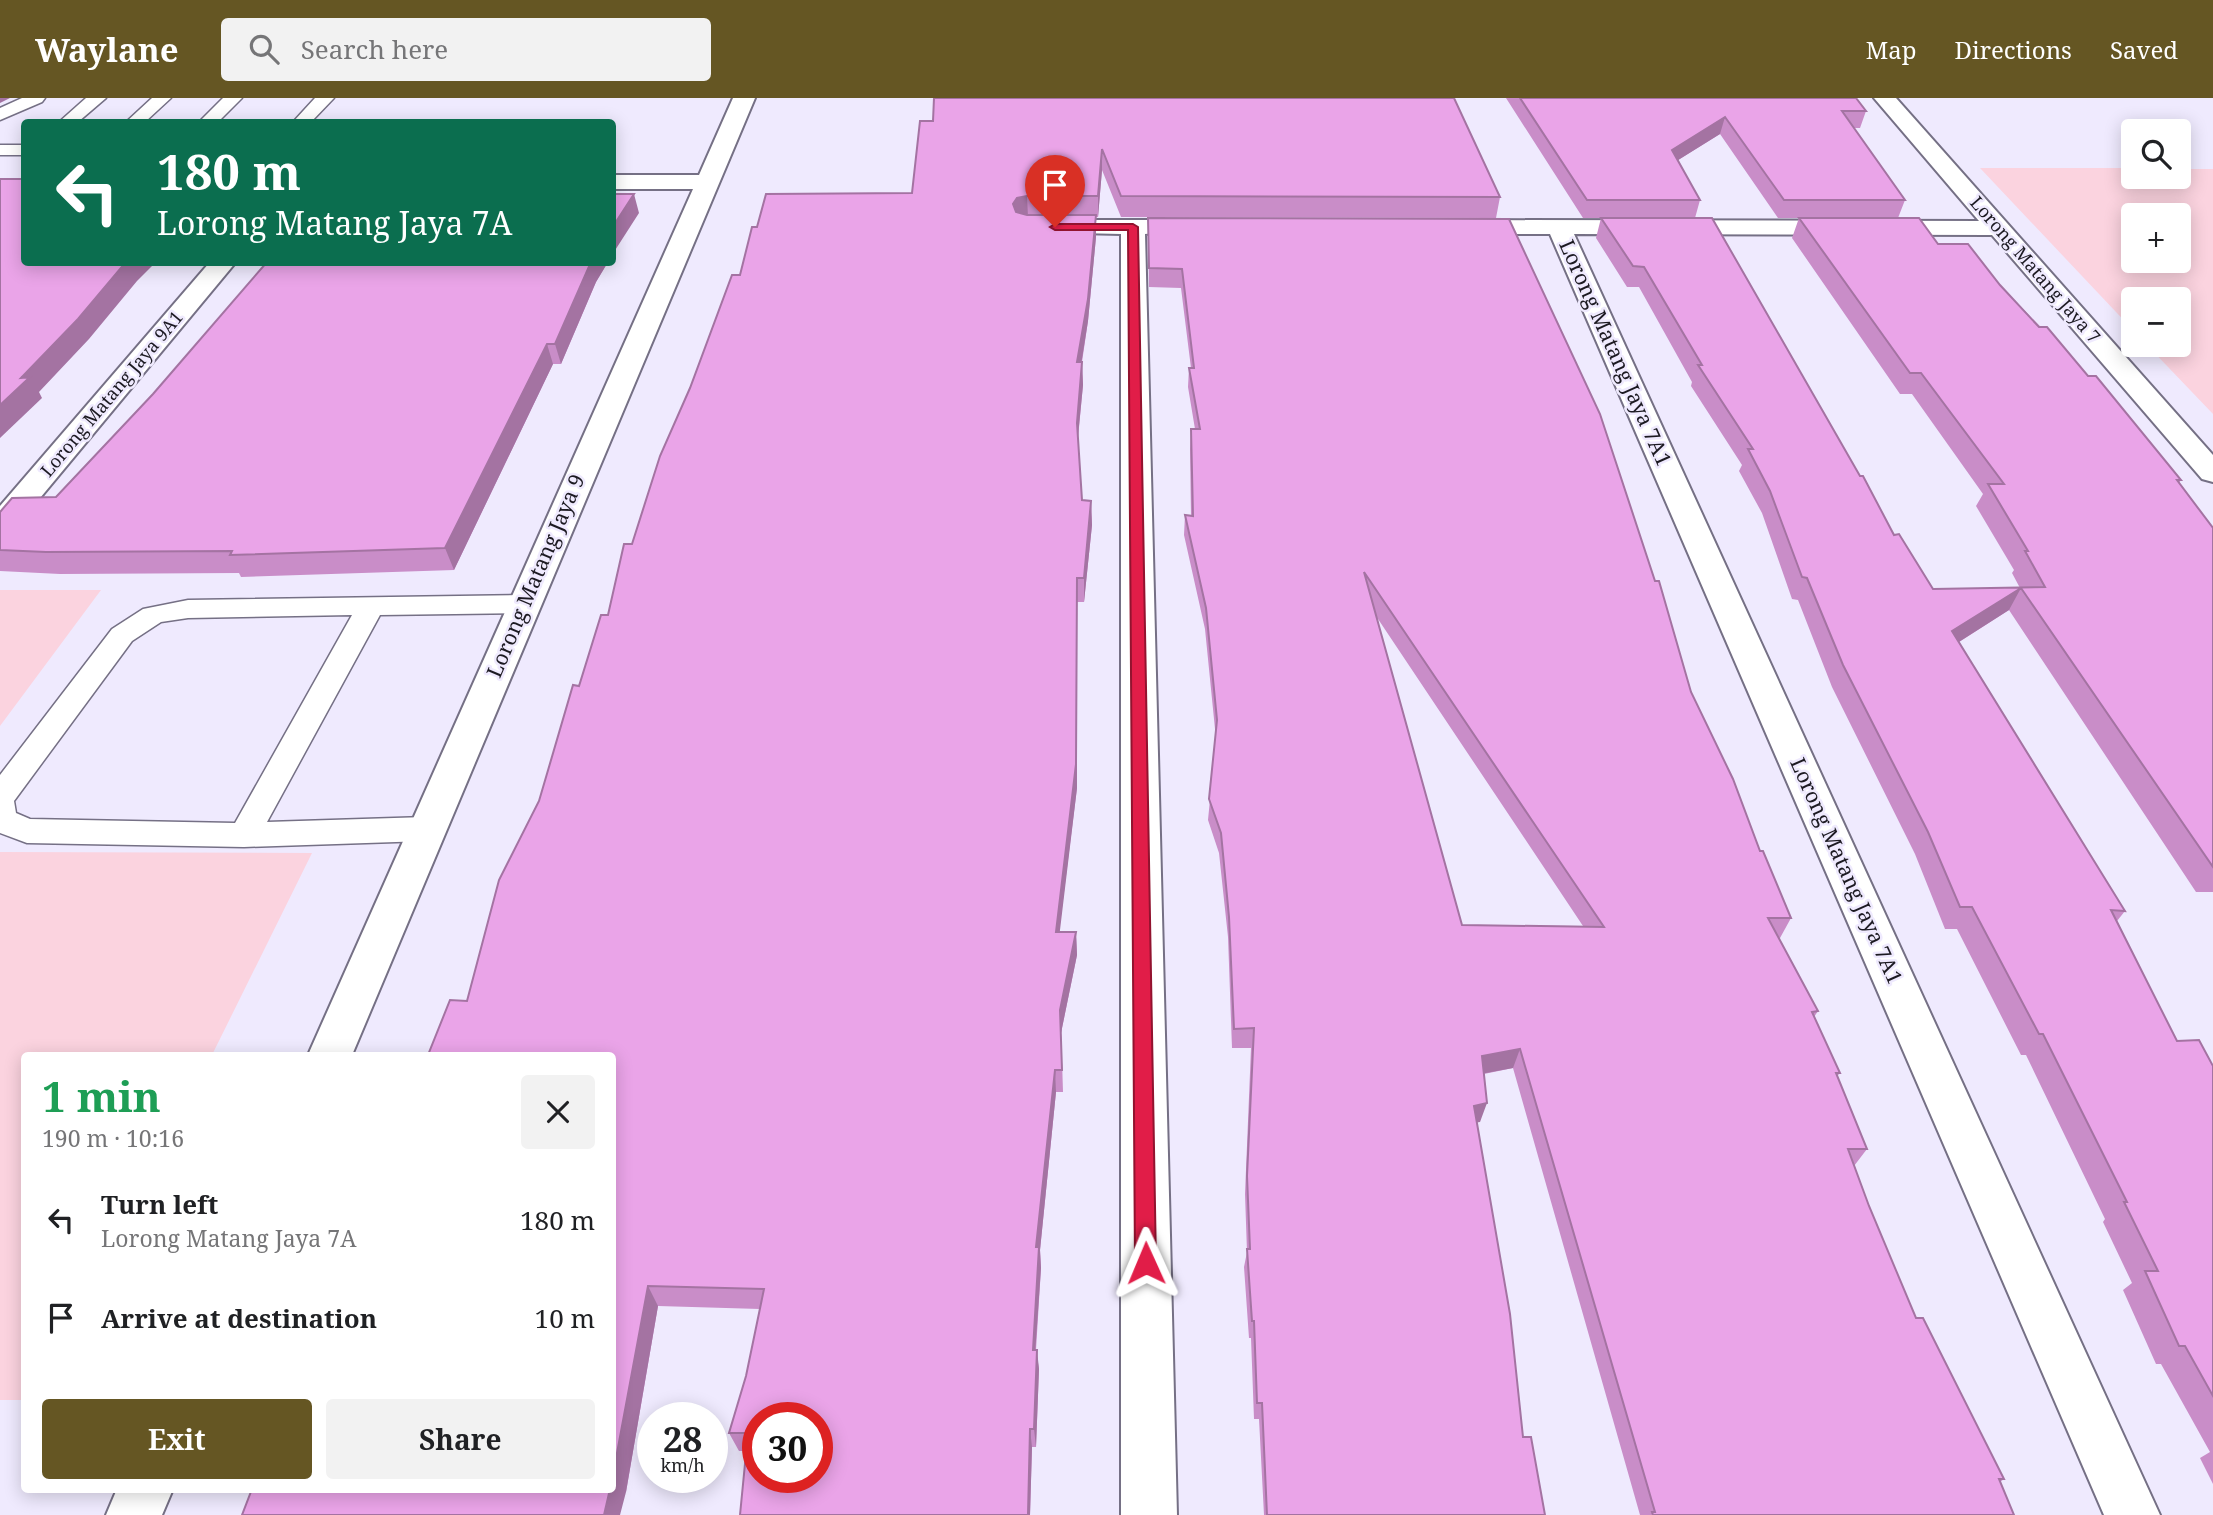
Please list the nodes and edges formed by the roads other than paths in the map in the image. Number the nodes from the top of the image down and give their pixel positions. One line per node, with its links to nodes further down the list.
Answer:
1 (36, 98): 8 (lane)
2 (97, 98): 9 (lane)
3 (162, 98): 10 (lane)
4 (233, 98): 11 (lane)
5 (325, 98): 12 (lane)
6 (744, 98): 16 (street, Lorong Matang Jaya 9)
7 (1885, 98): 22 (street, Lorong Matang Jaya 7)
8 (0, 115)
9 (72, 119)
10 (138, 119)
11 (211, 119)
12 (305, 119)
13 (0, 150): 14 (lane)
14 (21, 150)
15 (616, 182): 16 (street)
16 (706, 182): 26 (street, Lorong Matang Jaya 9)
17 (1028, 227): 18 (street)
18 (1133, 227): 19 (street); 35 (street)
19 (1188, 227)
20 (1436, 228): 21 (street)
21 (1559, 228): 22 (street); 36 (street, Lorong Matang Jaya 7A1)
22 (1997, 228): 24 (street, Lorong Matang Jaya 7)
23 (220, 266): 25 (street, Lorong Matang Jaya 9A1)
24 (2213, 472)
25 (0, 526)
26 (524, 604): 27 (lane); 30 (street, Lorong Matang Jaya 9)
27 (371, 606): 28 (lane); 31 (lane)
28 (0, 797)
29 (0, 805): 31 (lane)
30 (426, 830): 31 (lane); 32 (street, Lorong Matang Jaya 9)
31 (244, 835)
32 (331, 1052)
33 (143, 1493): 34 (street)
34 (134, 1515)
35 (1149, 1515)
36 (2132, 1515)

